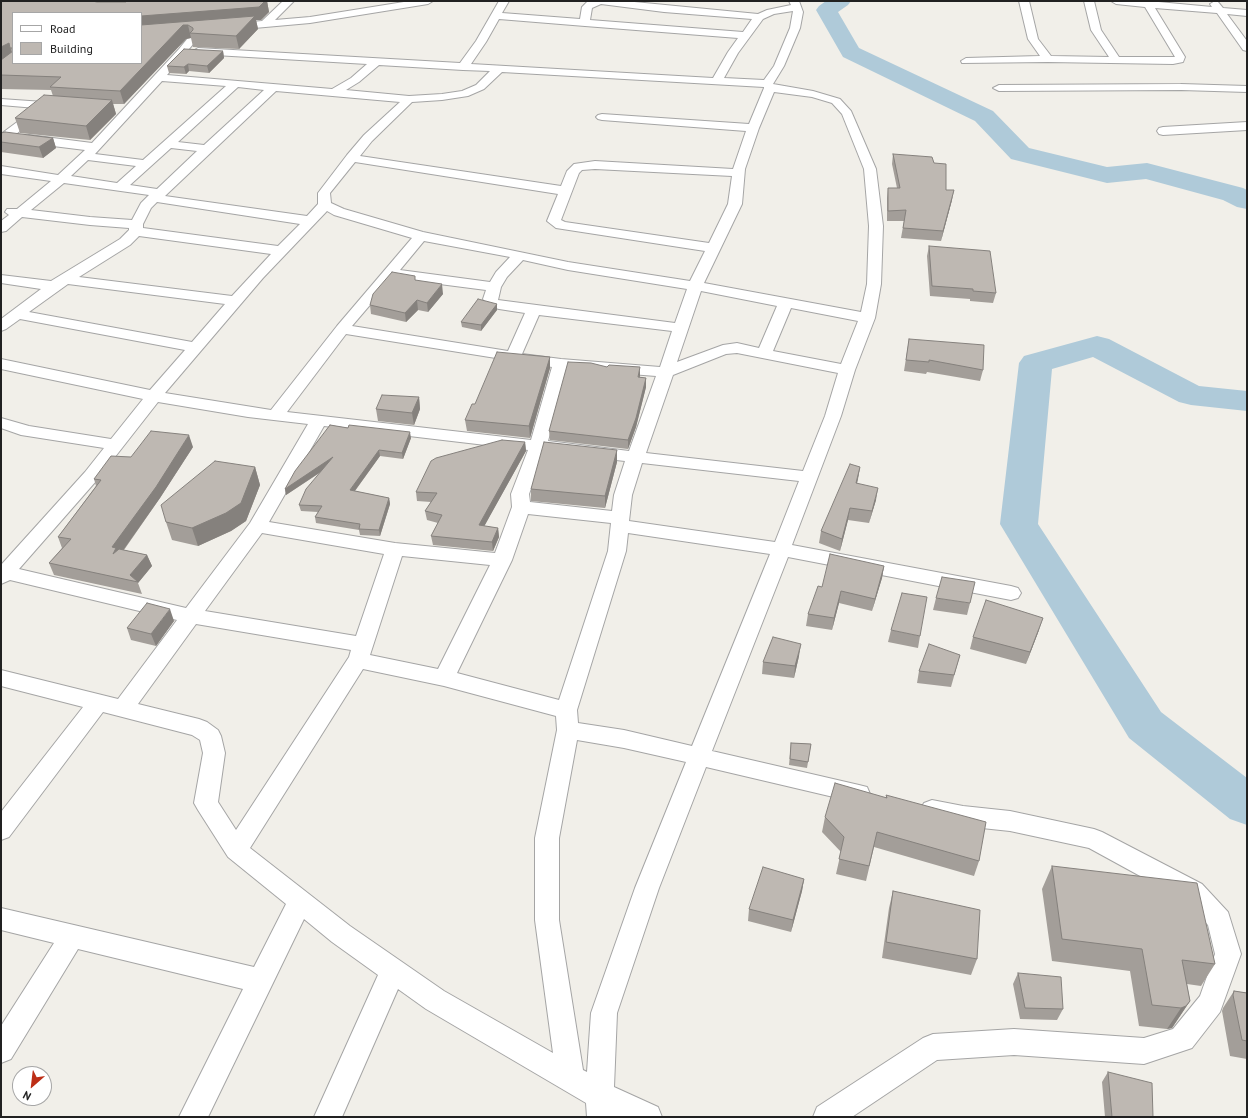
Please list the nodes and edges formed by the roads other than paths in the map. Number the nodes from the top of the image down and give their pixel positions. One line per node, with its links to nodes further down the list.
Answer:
1 (289, 1): 15 (street)
2 (428, 1): 15 (street)
3 (504, 1): 12 (street)
4 (1024, 1): 21 (street)
5 (1089, 1): 22 (street)
6 (1116, 1): 8 (street)
7 (1213, 1): 10 (street)
8 (1146, 3): 10 (street); 22 (street)
9 (795, 4): 13 (street); 30 (street)
10 (1218, 10): 11 (street); 19 (street)
11 (1247, 13)
12 (496, 16): 14 (street); 25 (street)
13 (759, 18): 14 (street); 18 (street)
14 (585, 23): 18 (street)
15 (264, 25): 16 (street)
16 (221, 28)
17 (185, 31): 20 (street)
18 (745, 35): 28 (street)
19 (1247, 48)
20 (183, 51): 23 (street); 27 (street)
21 (1048, 59): 22 (street); 24 (street)
22 (1116, 60)
23 (377, 61): 25 (street); 34 (street)
24 (966, 61)
25 (462, 67): 26 (street)
26 (499, 69): 28 (street); 35 (street)
27 (158, 77): 29 (street); 40 (street)
28 (717, 81): 30 (street)
29 (235, 84): 31 (street); 46 (street)
30 (768, 86): 43 (street); 78 (street)
31 (274, 87): 34 (street); 48 (street)
32 (999, 88): 33 (street)
33 (1247, 89)
34 (333, 93): 35 (street)
35 (410, 99): 50 (street)
36 (1, 102): 37 (street)
37 (45, 105): 38 (street); 45 (street)
38 (68, 106)
39 (112, 109): 40 (street)
40 (127, 110): 47 (street)
41 (602, 117): 43 (street)
42 (1247, 126): 44 (street)
43 (753, 128): 53 (street)
44 (1163, 131)
45 (3, 138): 47 (street)
46 (168, 144): 48 (street); 51 (street)
47 (94, 147): 49 (street)
48 (207, 148): 54 (street)
49 (85, 156): 51 (street); 55 (street)
50 (352, 158): 57 (street); 59 (street)
51 (140, 169): 54 (street); 56 (street)
52 (1, 170): 55 (street)
53 (738, 172): 57 (street); 66 (street)
54 (162, 178): 58 (street)
55 (62, 179): 56 (street); 61 (street)
56 (120, 187): 58 (street)
57 (566, 191): 66 (street)
58 (157, 195): 62 (street); 64 (street)
59 (325, 205): 62 (street); 65 (street)
60 (1, 211): 61 (street)
61 (19, 213): 63 (street); 64 (street)
62 (310, 221): 67 (street)
63 (1, 228)
64 (136, 228): 67 (street); 71 (street)
65 (420, 236): 68 (street); 69 (street)
66 (714, 248): 73 (street)
67 (281, 251): 74 (street)
68 (520, 255): 72 (street); 73 (street)
69 (390, 273): 72 (street); 80 (street)
70 (1, 279): 71 (street)
71 (59, 282): 74 (street); 77 (street)
72 (494, 286): 76 (street)
73 (695, 286): 75 (street); 79 (street)
74 (237, 301): 81 (street)
75 (786, 303): 78 (street); 82 (street)
76 (534, 310): 79 (street); 83 (street)
77 (8, 318): 81 (street)
78 (867, 318): 86 (street)
79 (681, 328): 87 (street)
80 (342, 329): 83 (street); 89 (street)
81 (196, 347): 88 (street)
82 (764, 354): 86 (street); 87 (street)
83 (513, 357): 84 (street)
84 (561, 364): 87 (street); 93 (street)
85 (3, 367): 88 (street)
86 (847, 370): 95 (street)
87 (665, 372): 94 (street)
88 (154, 396): 89 (street); 92 (street)
89 (276, 415): 90 (street)
90 (319, 420): 93 (street); 98 (street)
91 (1, 423): 92 (street)
92 (116, 445): 102 (street)
93 (538, 446): 94 (street); 96 (street)
94 (635, 458): 95 (street); 97 (street)
95 (809, 477): 100 (street)
96 (521, 507): 97 (street); 101 (street)
97 (620, 522): 100 (street); 110 (street)
98 (257, 526): 99 (street); 104 (street)
99 (395, 549): 101 (street); 105 (street)
100 (781, 549): 103 (street); 111 (street)
101 (502, 560): 107 (street)
102 (3, 574): 104 (street)
103 (1011, 593)
104 (191, 616): 105 (street); 109 (street)
105 (361, 653): 107 (street); 115 (street)
106 (1, 678): 108 (street)
107 (444, 678): 110 (street)
108 (98, 703): 109 (street); 114 (street)
109 (123, 709): 115 (street)
110 (567, 720): 111 (street); 122 (street)
111 (698, 757): 112 (street); 123 (street)
112 (882, 799)
113 (912, 806): 127 (street)
114 (1, 830)
115 (236, 850): 116 (street)
116 (300, 901): 119 (street); 120 (street)
117 (1, 919): 118 (street)
118 (72, 936): 120 (street); 121 (street)
119 (393, 971): 122 (street); 125 (street)
120 (260, 981): 124 (street)
121 (1, 1050)
122 (571, 1079): 123 (street)
123 (600, 1106): 126 (street)
124 (193, 1117)
125 (328, 1117)
126 (648, 1117)
127 (827, 1117)

